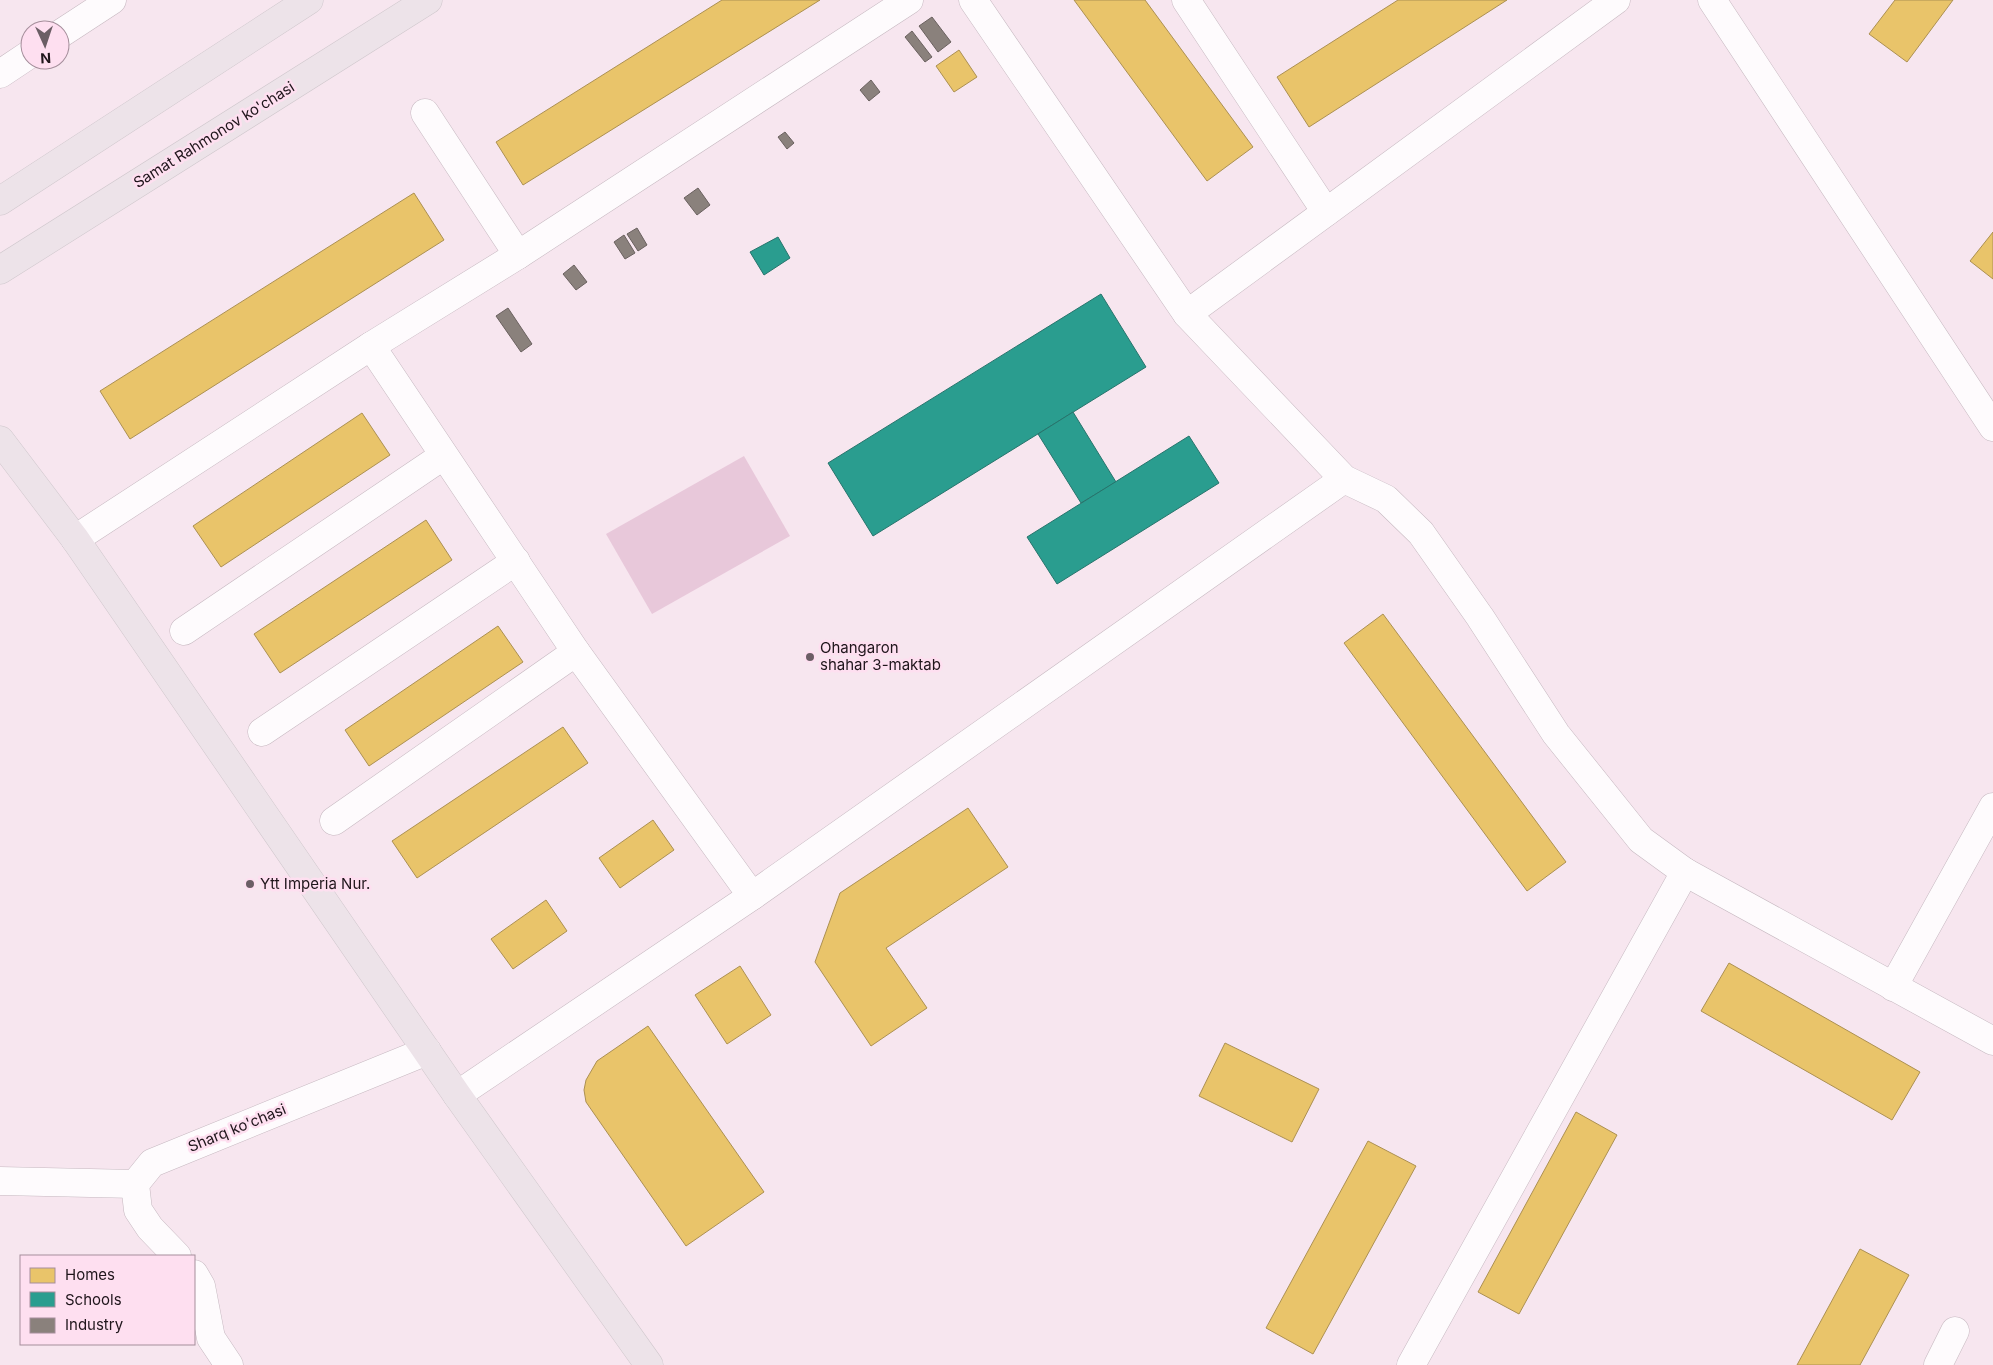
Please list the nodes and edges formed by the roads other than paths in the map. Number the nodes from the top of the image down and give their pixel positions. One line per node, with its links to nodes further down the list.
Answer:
1 (112, 0): 9 (street)
2 (309, 0): 13 (main road)
3 (428, 0): 16 (main road, Samat Rahmonov ko'chasi)
4 (909, 0): 15 (street)
5 (973, 0): 17 (street)
6 (1186, 0): 14 (street)
7 (1616, 0): 14 (street)
8 (1712, 0): 19 (street)
9 (70, 27)
10 (20, 61): 11 (street)
11 (0, 74)
12 (425, 113): 15 (street)
13 (0, 202)
14 (1326, 212): 17 (street)
15 (518, 255): 18 (street)
16 (0, 270)
17 (1187, 314): 22 (street)
18 (371, 346): 21 (street); 23 (street)
19 (1993, 427)
20 (0, 440): 23 (main road)
21 (443, 456): 24 (street); 25 (street)
22 (1344, 480): 30 (street); 31 (street)
23 (75, 539): 34 (main road)
24 (516, 561): 26 (street); 27 (street)
25 (184, 631)
26 (576, 652): 29 (street); 31 (street)
27 (262, 732)
28 (1993, 807): 32 (street)
29 (334, 821)
30 (1686, 872): 32 (street); 43 (street)
31 (752, 896): 35 (street)
32 (1894, 986): 33 (street)
33 (1993, 1041)
34 (427, 1051): 35 (main road); 37 (street, Sharq ko'chasi)
35 (457, 1095): 42 (main road)
36 (0, 1181): 37 (street)
37 (135, 1184): 38 (street)
38 (176, 1255)
39 (195, 1276): 41 (street)
40 (1954, 1331): 44 (street)
41 (229, 1365)
42 (649, 1365)
43 (1412, 1365)
44 (1938, 1365)

